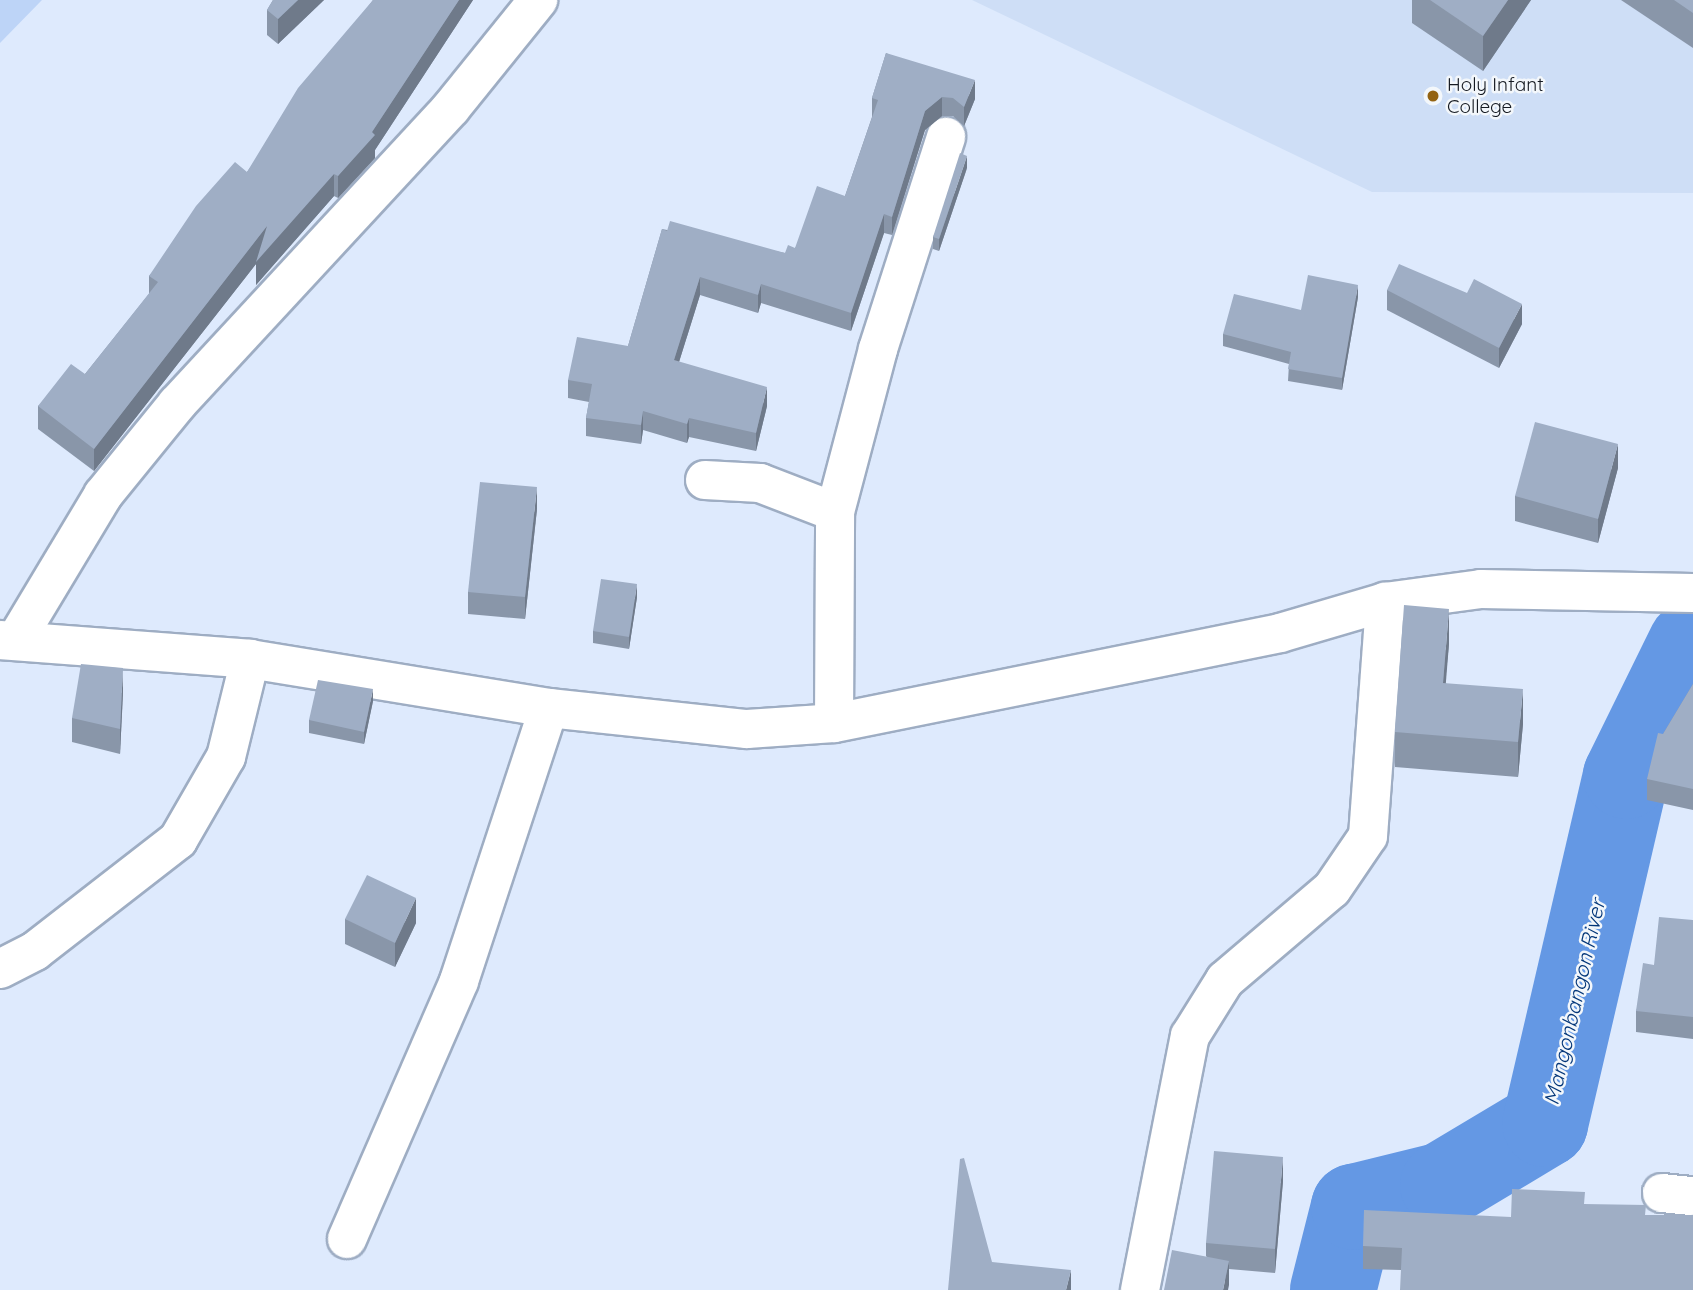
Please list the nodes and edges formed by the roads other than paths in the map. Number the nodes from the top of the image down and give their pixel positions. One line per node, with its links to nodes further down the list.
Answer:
1 (538, 0): 7 (street)
2 (946, 137): 4 (street)
3 (705, 480): 4 (street)
4 (835, 512): 10 (street)
5 (1693, 593): 6 (street)
6 (1385, 601): 10 (street); 13 (street)
7 (8, 640): 8 (street)
8 (250, 659): 9 (street); 11 (street)
9 (549, 708): 10 (street); 12 (street)
10 (834, 723)
11 (0, 969)
12 (347, 1239)
13 (1140, 1290)

